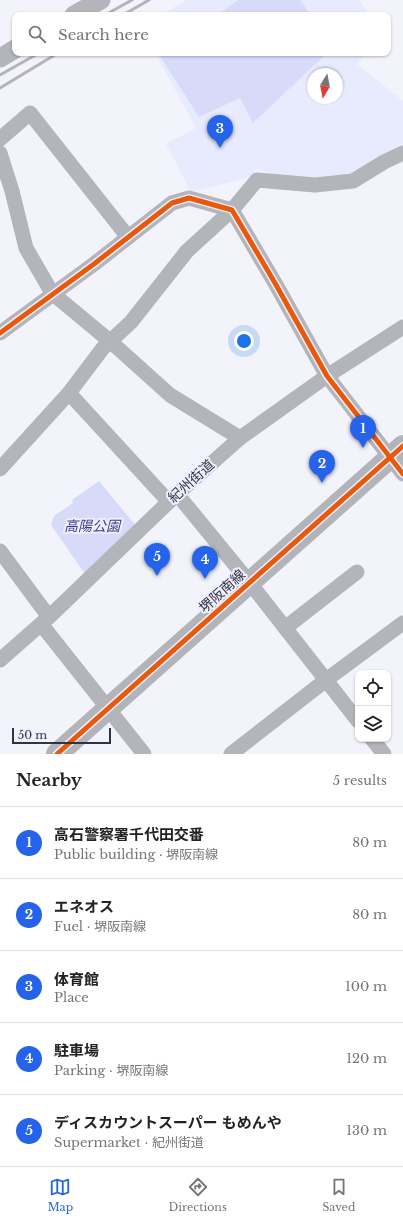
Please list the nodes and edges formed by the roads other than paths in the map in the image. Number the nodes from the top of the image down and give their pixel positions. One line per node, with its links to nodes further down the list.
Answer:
1 (101, 0): 2 (street)
2 (79, 12)
3 (12, 51): 4 (street)
4 (0, 58)
5 (0, 139): 9 (street)
6 (0, 153): 10 (street)
7 (403, 153): 8 (street)
8 (232, 210): 9 (street); 13 (street); 14 (street)
9 (128, 237): 10 (street)
10 (52, 293): 12 (street); 13 (street)
11 (403, 327): 14 (street, 紀州街道)
12 (0, 332)
13 (111, 342): 15 (street); 16 (street)
14 (327, 376): 16 (street, 紀州街道); 17 (street)
15 (69, 393): 18 (street); 19 (street)
16 (240, 438): 19 (street, 紀州街道)
17 (399, 459): 22 (main road, 堺阪南線)
18 (0, 469)
19 (173, 498): 22 (street); 23 (street, 紀州街道)
20 (0, 551): 23 (street)
21 (357, 572): 25 (street)
22 (250, 583): 25 (street); 28 (main road, 堺阪南線)
23 (45, 621): 26 (street, 紀州街道); 28 (street)
24 (403, 623): 27 (street)
25 (285, 628): 27 (street)
26 (0, 660)
27 (326, 680): 29 (street); 33 (street)
28 (108, 709): 31 (main road, 堺阪南線); 32 (street)
29 (355, 717)
30 (374, 742): 34 (street)
31 (57, 754)
32 (144, 754)
33 (231, 754)
34 (384, 754)

